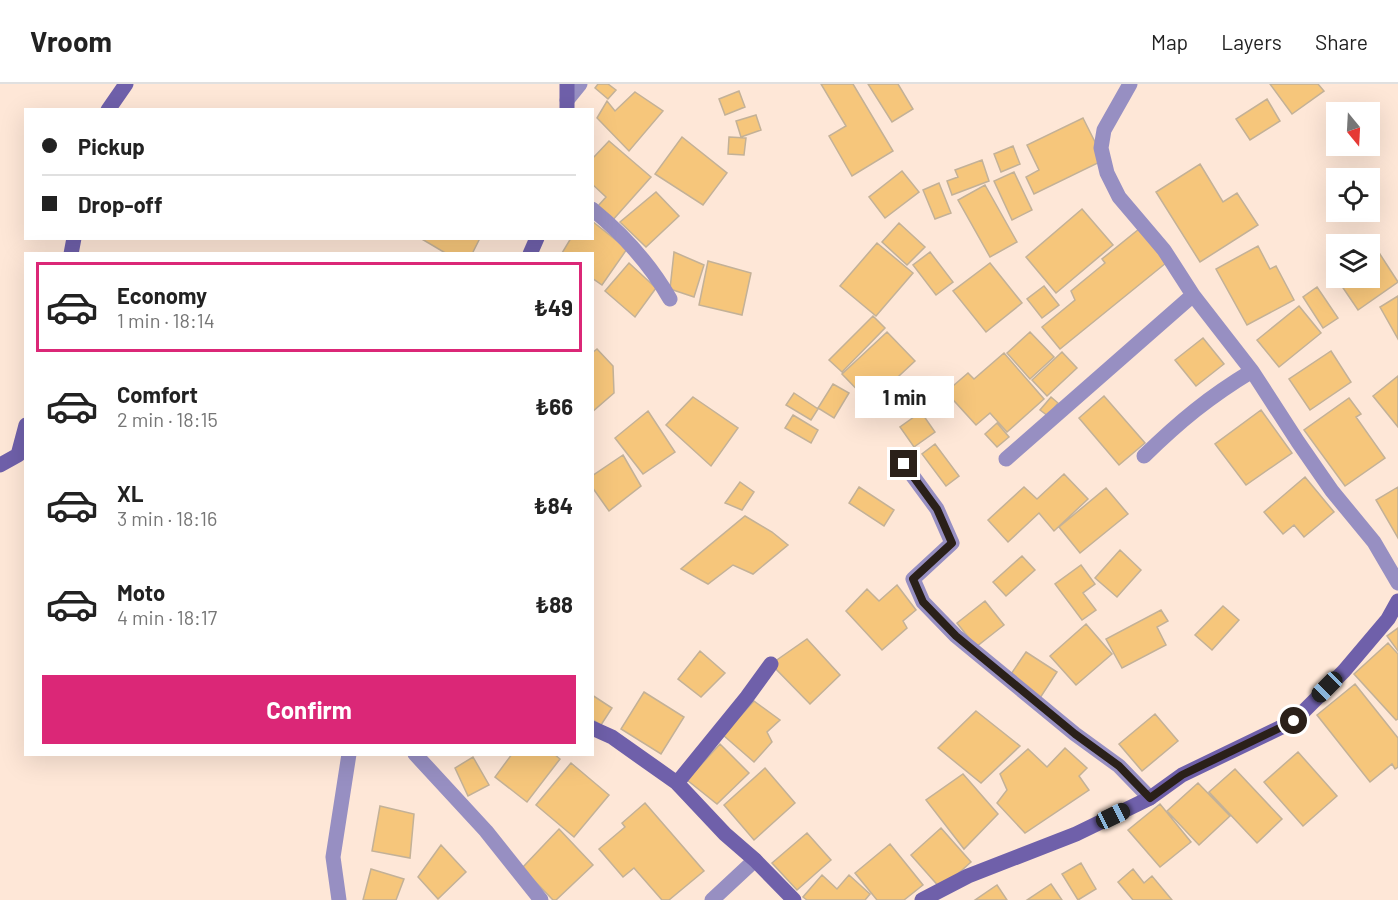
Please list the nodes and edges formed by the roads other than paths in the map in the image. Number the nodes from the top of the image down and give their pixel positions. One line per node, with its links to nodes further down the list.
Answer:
1 (126, 84): 6 (main road)
2 (567, 84): 5 (main road)
3 (580, 84): 5 (street)
4 (1130, 84): 8 (street)
5 (567, 105)
6 (109, 108)
7 (594, 211): 9 (street)
8 (1193, 295): 10 (street); 13 (street)
9 (670, 299)
10 (1252, 371): 12 (street); 16 (street)
11 (24, 432): 15 (main road)
12 (1144, 456)
13 (1006, 459)
14 (904, 464): 23 (street)
15 (0, 465)
16 (1398, 583)
17 (1398, 601): 23 (main road)
18 (771, 664): 22 (main road)
19 (594, 729): 22 (main road)
20 (349, 756): 25 (street)
21 (417, 756): 26 (street)
22 (677, 783): 24 (main road)
23 (1150, 798): 29 (main road)
24 (755, 860): 27 (street); 28 (main road)
25 (339, 900)
26 (541, 900)
27 (712, 900)
28 (795, 900)
29 (922, 900)

